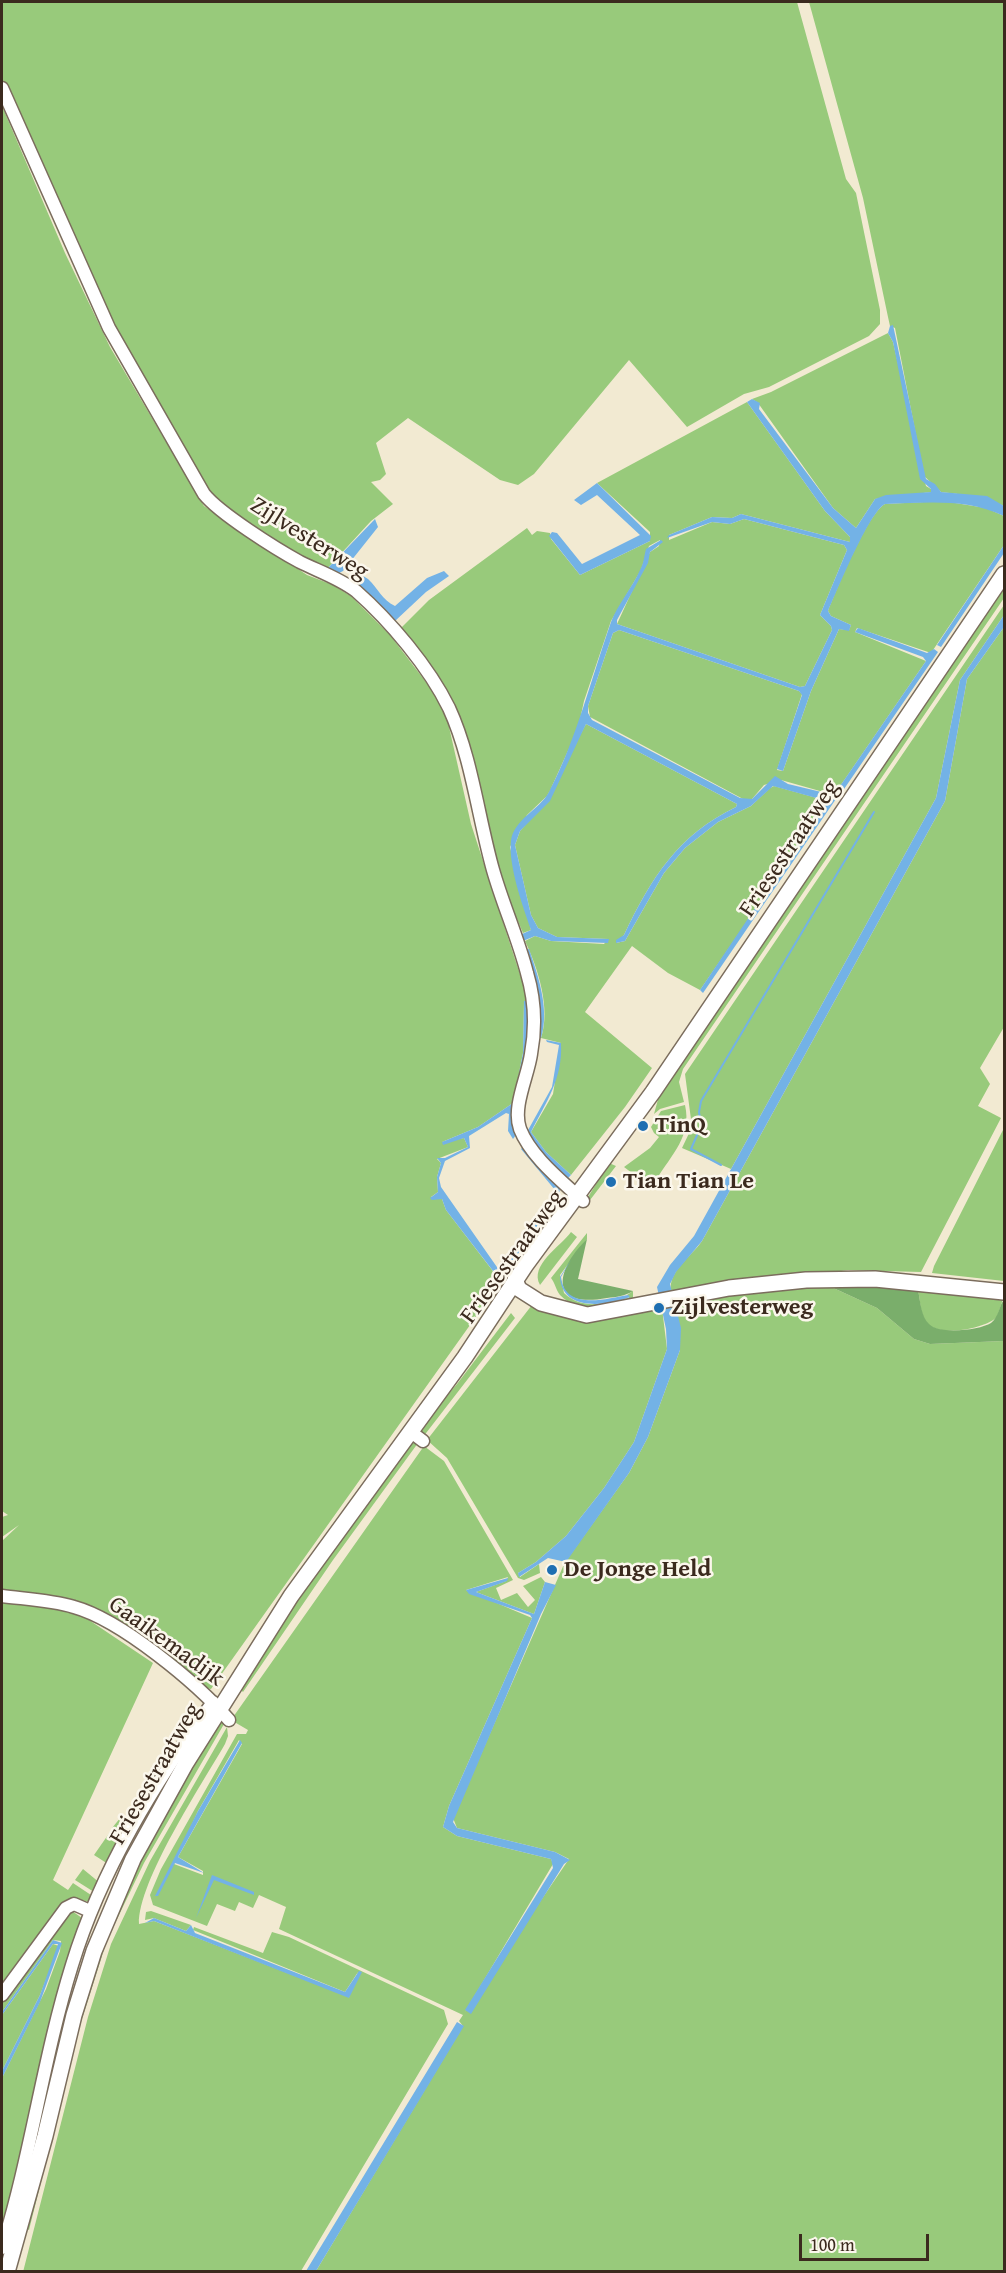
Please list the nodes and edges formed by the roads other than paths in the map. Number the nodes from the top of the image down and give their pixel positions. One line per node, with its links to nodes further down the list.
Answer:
1 (2, 88): 3 (street, Zijlvesterweg)
2 (1005, 574): 3 (main road, Friesestraatweg)
3 (579, 1198): 4 (main road, Friesestraatweg)
4 (520, 1283): 5 (main road); 7 (main road, Friesestraatweg)
5 (1005, 1292)
6 (2, 1596): 7 (street, Gaaikemadijk)
7 (220, 1710): 8 (street, Friesestraatweg); 11 (main road, Friesestraatweg)
8 (90, 1911): 9 (street); 10 (street, Friesestraatweg)
9 (2, 1995)
10 (2, 2248)
11 (7, 2271)

